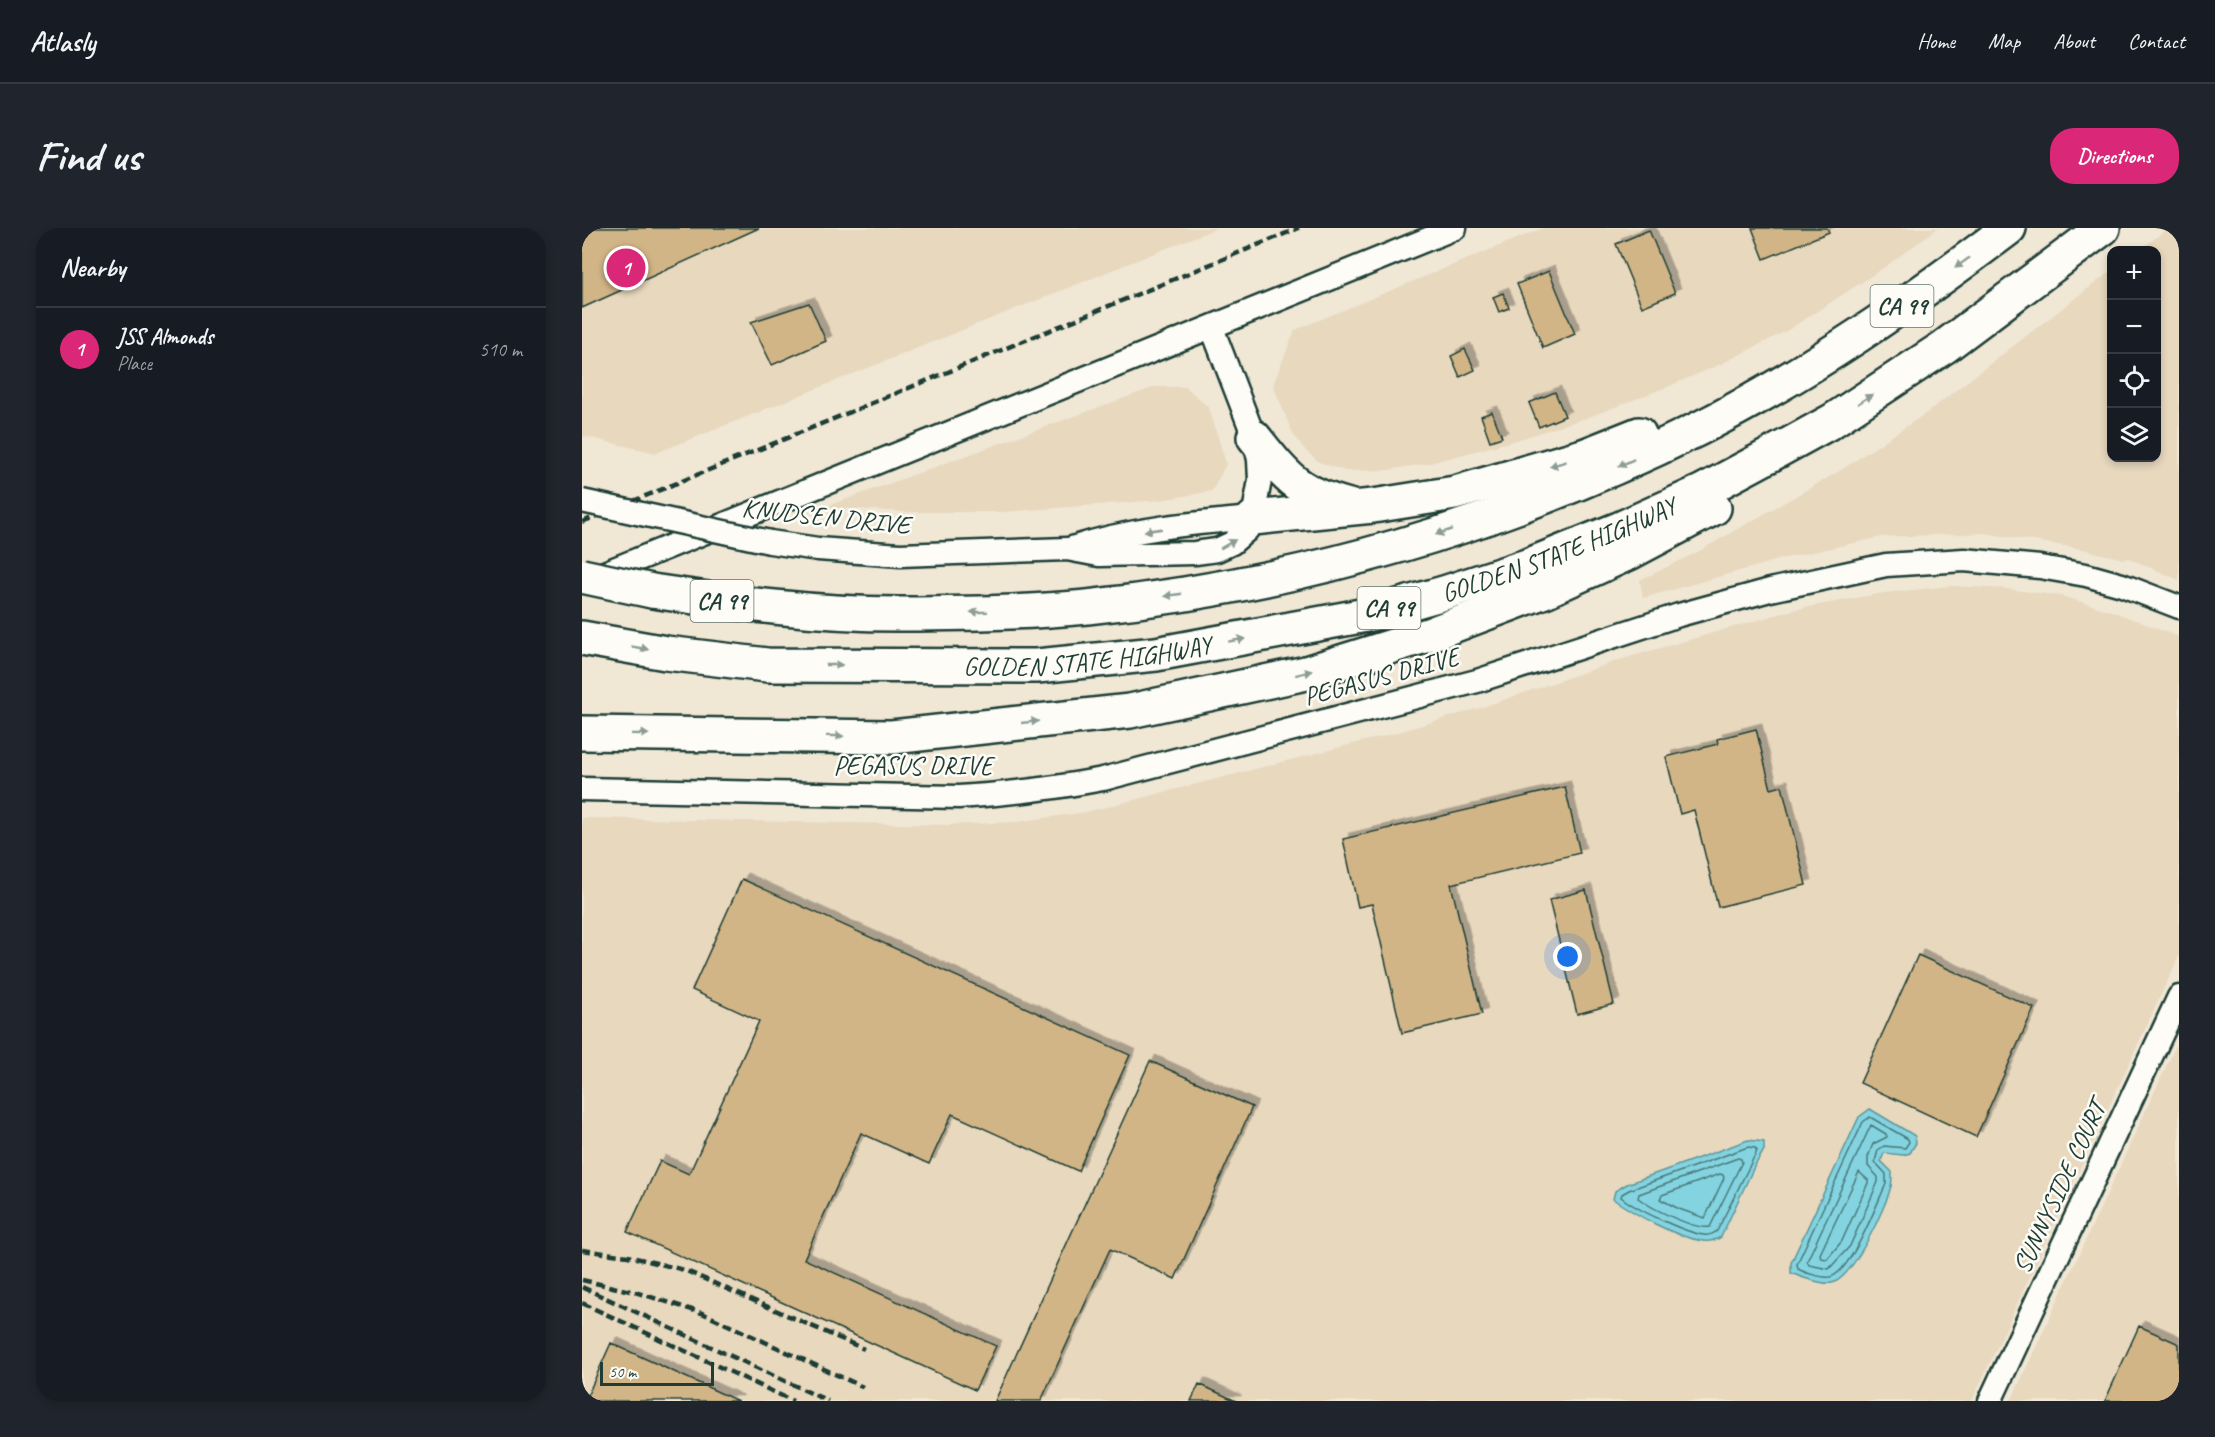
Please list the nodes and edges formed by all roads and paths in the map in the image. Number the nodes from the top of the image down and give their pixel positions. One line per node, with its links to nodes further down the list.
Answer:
1 (1455, 228): 4 (street)
2 (2009, 228): 5 (highway, GOLDEN STATE HIGHWAY / CA 99, one-way to 5)
3 (2103, 228): 6 (highway, GOLDEN STATE HIGHWAY / CA 99, one-way to 3)
4 (1212, 327): 7 (street); 12 (street)
5 (1790, 378): 9 (highway, one-way to 9); 11 (highway, GOLDEN STATE HIGHWAY / CA 99, one-way to 11, bridge)
6 (1832, 421): 14 (highway, GOLDEN STATE HIGHWAY / CA 99, one-way to 6); 15 (highway, one-way to 6)
7 (1254, 437): 9 (highway); 10 (street)
8 (582, 501): 10 (street, KNUDSEN DRIVE, bridge)
9 (1356, 508): 10 (highway)
10 (1253, 518)
11 (582, 576)
12 (582, 582)
13 (2179, 607): 16 (street, PEGASUS DRIVE)
14 (582, 638)
15 (582, 733)
16 (582, 789)
17 (2179, 997): 18 (street, SUNNYSIDE COURT)
18 (1990, 1401)

